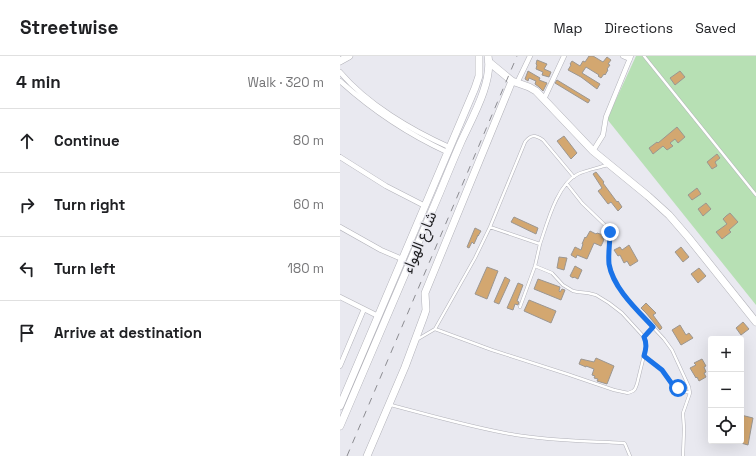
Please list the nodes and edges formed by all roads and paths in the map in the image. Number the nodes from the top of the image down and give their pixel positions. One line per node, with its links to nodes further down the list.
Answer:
1 (349, 56): 9 (street)
2 (479, 56): 14 (street, شارع الهواء)
3 (530, 56): 12 (street)
4 (564, 56): 13 (street)
5 (623, 56): 7 (street)
6 (644, 56): 20 (lane)
7 (630, 58): 15 (street)
8 (489, 59): 12 (street); 41 (street, شارع الهواء)
9 (340, 60)
10 (340, 72): 14 (street)
11 (340, 81): 14 (street)
12 (515, 82): 13 (street); 35 (street)
13 (544, 99): 15 (street)
14 (448, 149): 21 (street, شارع الهواء)
15 (593, 151): 17 (street)
16 (340, 157): 21 (street)
17 (610, 164): 18 (lane); 31 (street)
18 (574, 177): 19 (lane); 22 (lane)
19 (567, 184): 24 (lane); 32 (lane)
20 (756, 195)
21 (425, 206): 25 (street, شارع الهواء)
22 (490, 226): 24 (lane); 33 (lane)
23 (340, 227): 25 (street)
24 (540, 244): 26 (lane)
25 (402, 259): 30 (street, شارع الهواء)
26 (535, 266): 28 (lane); 34 (lane)
27 (340, 298): 29 (street)
28 (520, 307)
29 (363, 308): 30 (street); 37 (street)
30 (378, 316): 40 (street, شارع الهواء)
31 (756, 322)
32 (653, 327): 34 (lane); 38 (lane)
33 (435, 329): 35 (lane); 36 (lane)
34 (644, 337): 36 (lane)
35 (415, 340): 39 (street)
36 (644, 356): 38 (lane)
37 (340, 366)
38 (690, 394): 44 (lane)
39 (389, 404): 42 (street); 43 (lane)
40 (340, 406)
41 (340, 426)
42 (367, 456)
43 (630, 456)
44 (683, 456)

